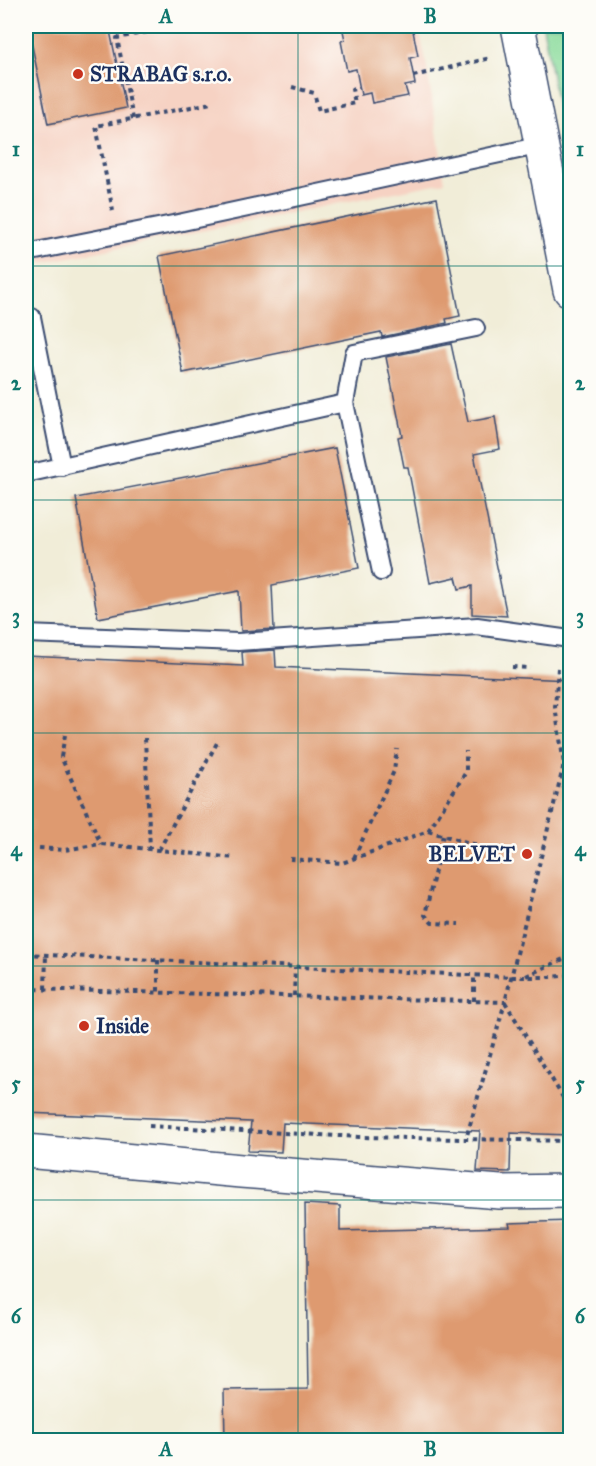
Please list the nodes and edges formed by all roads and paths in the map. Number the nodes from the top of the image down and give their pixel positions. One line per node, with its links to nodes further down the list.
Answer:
1 (178, 26): 8 (path)
2 (518, 26): 9 (street)
3 (496, 57): 4 (path)
4 (413, 76)
5 (292, 87): 6 (path)
6 (359, 88)
7 (212, 103): 8 (path)
8 (133, 119): 10 (path)
9 (542, 145): 11 (lane); 12 (street)
10 (115, 221)
11 (26, 254)
12 (570, 290)
13 (32, 318): 16 (lane)
14 (476, 328): 15 (lane)
15 (345, 403): 16 (lane); 18 (lane)
16 (62, 467): 17 (lane)
17 (26, 474)
18 (381, 572)
19 (26, 634): 20 (lane)
20 (570, 639)
21 (512, 667): 22 (path)
22 (530, 668)
23 (558, 668): 48 (path)
24 (65, 735): 31 (path)
25 (145, 738): 34 (path)
26 (219, 741): 35 (path)
27 (397, 748): 37 (path)
28 (466, 752): 29 (path)
29 (428, 831): 30 (path); 37 (path)
30 (443, 835): 32 (path); 39 (path)
31 (101, 844): 33 (path); 34 (path)
32 (480, 846)
33 (39, 848)
34 (150, 849): 35 (path)
35 (159, 850): 36 (path)
36 (235, 858)
37 (354, 858): 38 (path)
38 (290, 859)
39 (459, 924)
40 (26, 954): 41 (path)
41 (46, 955): 43 (path); 50 (path)
42 (570, 956): 47 (path)
43 (158, 960): 44 (path); 51 (path)
44 (295, 967): 46 (path); 52 (path)
45 (570, 975): 47 (path)
46 (474, 976): 48 (path); 53 (path)
47 (525, 976): 48 (path)
48 (511, 977): 54 (path)
49 (26, 989): 50 (path)
50 (45, 989): 51 (path)
51 (158, 992): 52 (path)
52 (294, 996): 53 (path)
53 (474, 1001): 54 (path)
54 (505, 1002): 55 (path); 57 (path)
55 (570, 1108)
56 (149, 1126): 57 (path)
57 (466, 1139): 58 (path)
58 (570, 1141)
59 (26, 1151): 60 (street)
60 (570, 1191)

